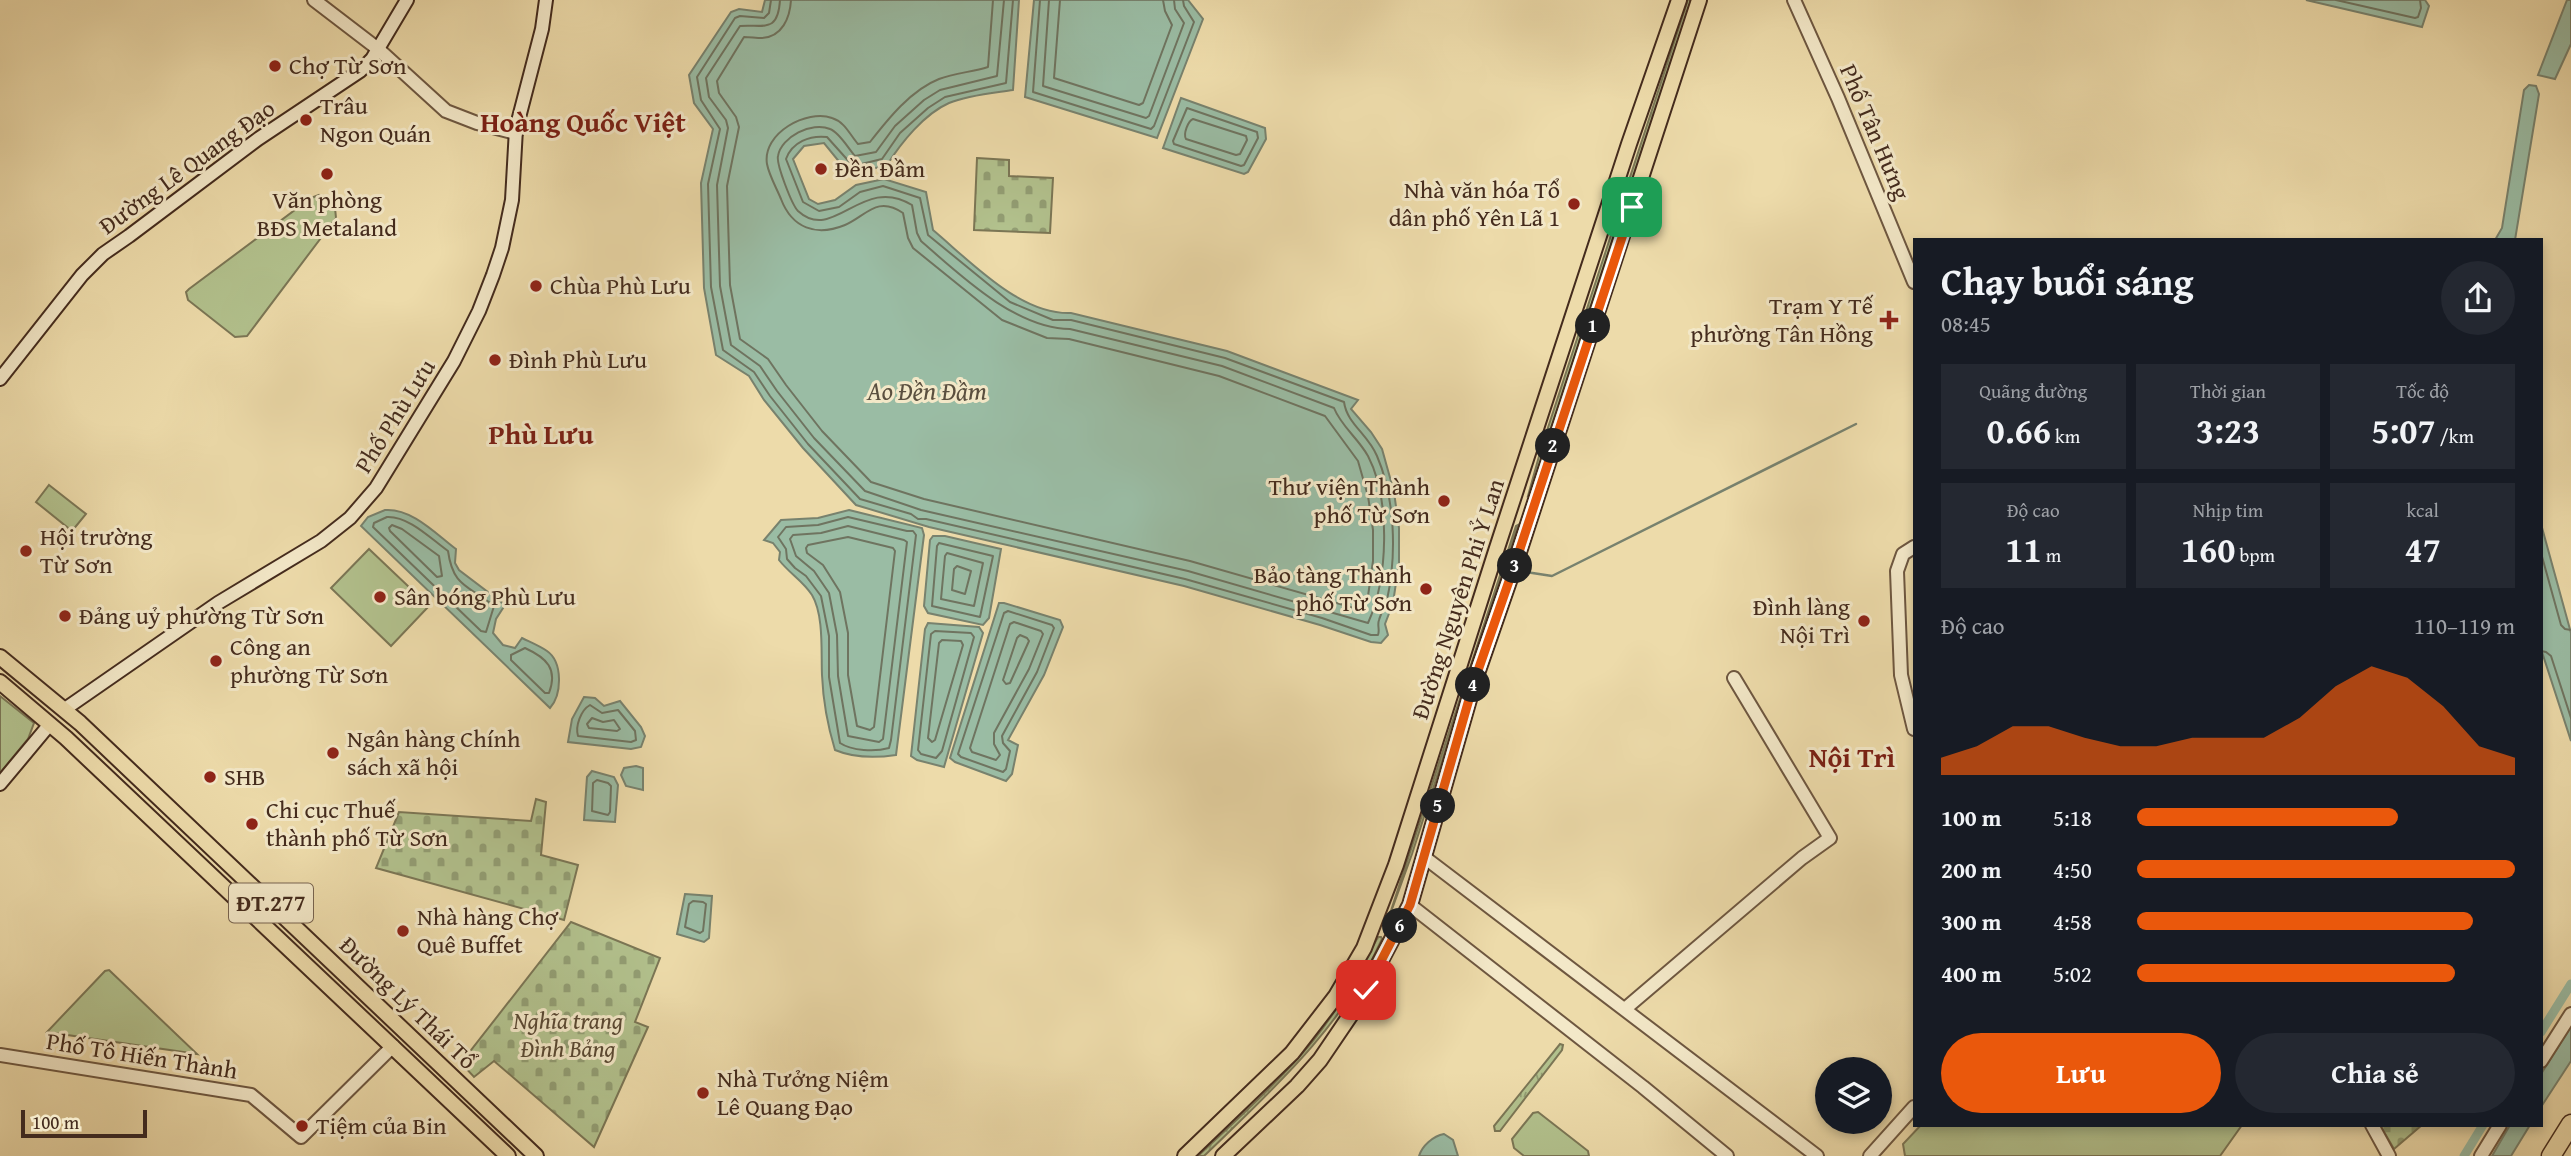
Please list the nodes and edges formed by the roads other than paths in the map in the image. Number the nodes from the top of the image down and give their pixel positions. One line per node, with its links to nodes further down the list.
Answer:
1 (314, 0): 7 (street)
2 (407, 0): 7 (street, Đường Lê Quang Đạo)
3 (547, 0): 8 (street, Phố Phù Lưu)
4 (1679, 0): 11 (main road, Đường Nguyên Phi Ỷ Lan)
5 (1699, 0): 12 (main road, Đường Nguyên Phi Ỷ Lan)
6 (1794, 0): 9 (street, Phố Tân Hưng)
7 (378, 49): 8 (street); 10 (street, Đường Lê Quang Đạo)
8 (516, 133): 17 (street, Phố Phù Lưu)
9 (1913, 280)
10 (0, 379)
11 (1511, 505): 12 (main road); 35 (main road, Đường Nguyên Phi Ỷ Lan)
12 (1532, 512): 21 (main road, Đường Nguyên Phi Ỷ Lan)
13 (1913, 548): 19 (street)
14 (0, 657): 17 (main road, Đường Lý Thái Tổ / ĐT.277)
15 (1734, 678): 23 (street)
16 (0, 682): 18 (main road, Đường Lý Thái Tổ / ĐT.277)
17 (65, 709): 18 (main road); 25 (main road, Đường Lý Thái Tổ / ĐT.277)
18 (50, 724): 20 (street); 26 (main road, Đường Lý Thái Tổ / ĐT.277)
19 (1913, 725)
20 (0, 785)
21 (1424, 857): 22 (main road, Đường Nguyên Phi Ỷ Lan); 23 (street)
22 (1410, 905): 36 (main road, Đường Nguyên Phi Ỷ Lan); 37 (street)
23 (1626, 1008): 38 (street)
24 (2571, 1014): 28 (street)
25 (407, 1033): 26 (main road); 34 (main road, Đường Lý Thái Tổ / ĐT.277)
26 (393, 1046): 27 (street, Phố Tô Hiến Thành); 33 (main road, Đường Lý Thái Tổ / ĐT.277)
27 (0, 1055)
28 (2543, 1058)
29 (1913, 1108): 39 (street)
30 (2571, 1124): 42 (highway)
31 (2373, 1127): 40 (street)
32 (2499, 1127): 41 (street)
33 (508, 1156)
34 (537, 1156)
35 (1185, 1156)
36 (1223, 1156)
37 (1727, 1156)
38 (1818, 1156)
39 (1870, 1156)
40 (2389, 1156)
41 (2481, 1156)
42 (2550, 1156)

